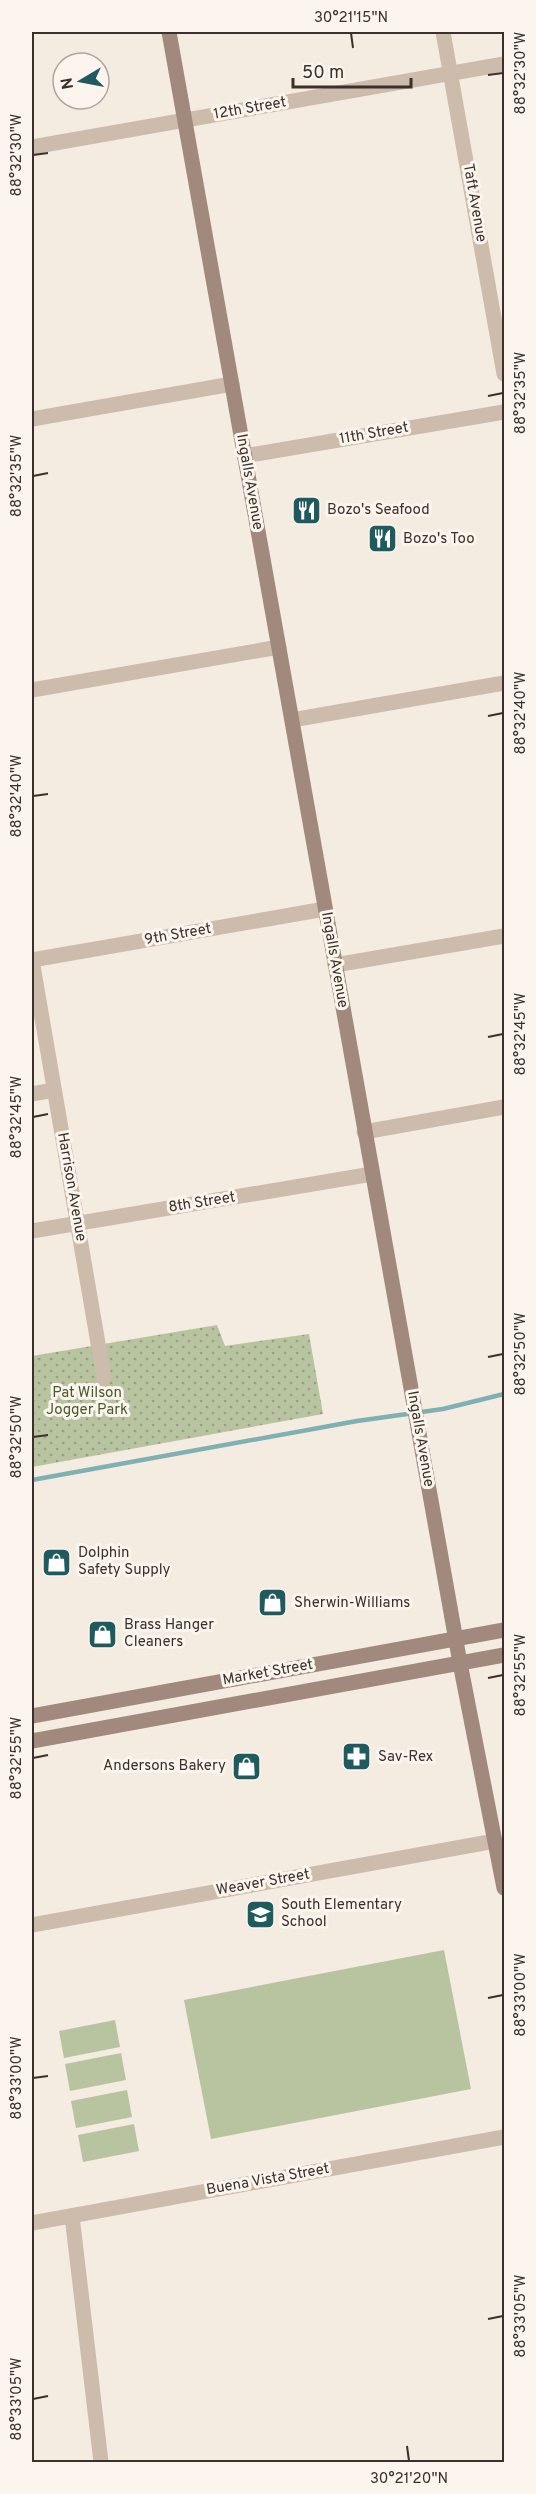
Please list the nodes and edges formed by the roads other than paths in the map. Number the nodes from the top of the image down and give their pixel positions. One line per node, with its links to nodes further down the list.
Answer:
1 (169, 32): 5 (main road, Ingalls Avenue)
2 (443, 32): 4 (street, Taft Avenue)
3 (504, 64): 4 (street, 12th Street)
4 (451, 73): 5 (street, 12th Street); 7 (street, Taft Avenue)
5 (185, 120): 6 (street, 12th Street); 8 (main road, Ingalls Avenue)
6 (32, 147)
7 (504, 374)
8 (232, 384): 10 (street); 11 (main road, Ingalls Avenue)
9 (504, 412): 11 (street, 11th Street)
10 (32, 419)
11 (244, 456): 12 (main road, Ingalls Avenue)
12 (279, 647): 14 (street); 15 (main road, Ingalls Avenue)
13 (504, 683): 15 (street)
14 (32, 690)
15 (292, 720): 16 (main road, Ingalls Avenue)
16 (325, 909): 18 (street, 9th Street); 19 (main road, Ingalls Avenue)
17 (504, 936): 19 (street)
18 (32, 960): 20 (street, Harrison Avenue)
19 (335, 965): 23 (main road, Ingalls Avenue)
20 (54, 1090): 21 (street); 25 (street, Harrison Avenue)
21 (32, 1094)
22 (504, 1107): 23 (street)
23 (364, 1132): 24 (main road, Ingalls Avenue)
24 (372, 1174): 25 (street, 8th Street); 29 (main road, Ingalls Avenue)
25 (78, 1223): 26 (street, 8th Street); 27 (street, Harrison Avenue)
26 (32, 1231)
27 (104, 1378)
28 (504, 1630): 29 (main road, Market Street)
29 (456, 1639): 31 (main road, Ingalls Avenue); 32 (main road, Market Street)
30 (504, 1655): 31 (main road, Market Street)
31 (460, 1663): 33 (main road, Market Street); 34 (main road, Ingalls Avenue)
32 (32, 1716)
33 (32, 1741)
34 (495, 1841): 35 (main road, Ingalls Avenue); 36 (street, Weaver Street)
35 (504, 1888)
36 (32, 1925)
37 (504, 2137): 38 (street, Buena Vista Street)
38 (72, 2216): 39 (street, Buena Vista Street); 40 (street)
39 (32, 2223)
40 (101, 2463)

